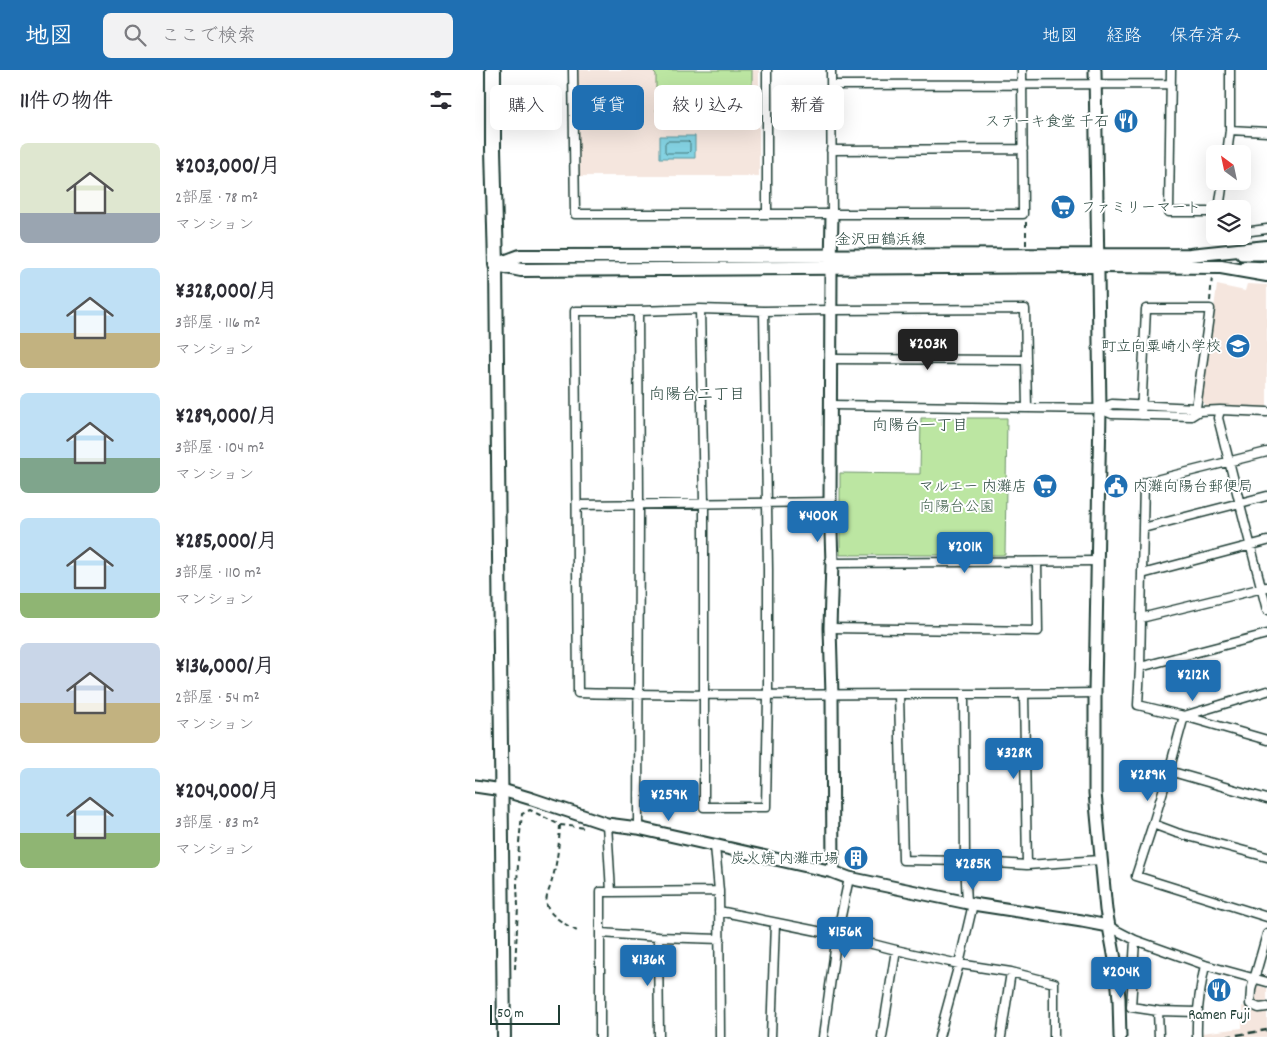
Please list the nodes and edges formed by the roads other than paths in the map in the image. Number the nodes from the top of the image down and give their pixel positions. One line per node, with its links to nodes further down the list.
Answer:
1 (493, 70): 30 (highway)
2 (573, 70): 21 (street)
3 (767, 70): 21 (street)
4 (831, 70): 11 (street)
5 (1022, 70): 13 (street)
6 (1095, 70): 9 (street)
7 (1171, 70): 10 (street)
8 (1230, 70): 15 (street)
9 (1096, 84): 10 (street); 13 (street); 29 (street)
10 (1171, 84): 20 (street)
11 (831, 85)
12 (844, 85): 13 (street)
13 (1022, 85): 19 (street)
14 (831, 130): 18 (street)
15 (1230, 130): 16 (street); 17 (street)
16 (1267, 132)
17 (1228, 145)
18 (831, 150): 19 (street); 22 (street)
19 (1023, 150): 22 (street)
20 (1206, 212)
21 (767, 214): 22 (street)
22 (832, 214): 28 (street)
23 (1267, 229): 24 (street)
24 (1251, 231)
25 (1267, 247): 26 (main road, 金沢田鶴浜線)
26 (1190, 254): 27 (street); 29 (main road, 金沢田鶴浜線)
27 (1267, 254)
28 (831, 255): 29 (main road, 金沢田鶴浜線); 30 (main road, 金沢田鶴浜線); 31 (street)
29 (1098, 261): 31 (main road, 金沢田鶴浜線); 33 (main road, 金沢田鶴浜線); 44 (street)
30 (496, 265): 31 (main road, 金沢田鶴浜線); 84 (main road)
31 (831, 268): 36 (street)
32 (1267, 268): 33 (street)
33 (1216, 272): 34 (main road, 金沢田鶴浜線)
34 (1267, 275)
35 (700, 309): 37 (street); 38 (street); 52 (street)
36 (831, 310): 38 (street); 39 (street); 40 (street)
37 (638, 311): 56 (street); 57 (street)
38 (765, 311): 53 (street)
39 (831, 359): 40 (street); 41 (street)
40 (1026, 360): 43 (street)
41 (831, 406): 43 (street); 54 (street)
42 (1142, 406): 44 (street); 45 (street); 45 (street); 48 (street)
43 (1027, 408): 44 (street)
44 (1100, 409): 48 (street); 61 (street)
45 (1197, 409): 46 (street); 48 (street)
46 (1220, 410): 47 (street); 50 (street)
47 (1267, 412)
48 (1141, 414)
49 (1267, 452): 50 (street)
50 (1229, 461): 55 (street); 58 (street)
51 (1267, 496): 55 (street)
52 (704, 502): 53 (street); 56 (street); 73 (street)
53 (767, 502): 54 (street); 78 (street)
54 (830, 502): 63 (street)
55 (1239, 503): 58 (street); 60 (street)
56 (639, 504): 57 (street); 77 (street)
57 (577, 505): 77 (street)
58 (1143, 528): 64 (street)
59 (1267, 542): 60 (street)
60 (1250, 546): 64 (street); 65 (street)
61 (1097, 561): 62 (street); 72 (street)
62 (1037, 562): 63 (street); 68 (street)
63 (832, 563): 68 (street)
64 (1143, 574): 67 (street)
65 (1264, 588): 66 (street); 67 (street)
66 (1267, 610)
67 (1141, 618): 70 (street)
68 (830, 628): 79 (street)
69 (1267, 634): 70 (street)
70 (1140, 667): 80 (street)
71 (1267, 691): 80 (street)
72 (1095, 693): 76 (street); 91 (street)
73 (704, 694): 77 (street); 78 (street); 78 (street)
74 (899, 694): 75 (street); 79 (street); 92 (street)
75 (964, 694): 76 (street); 92 (street)
76 (1024, 694): 93 (street)
77 (639, 695): 88 (street)
78 (768, 695): 79 (street)
79 (832, 695): 94 (street)
80 (1184, 716): 81 (street); 82 (street)
81 (1267, 740)
82 (1169, 771): 85 (street); 87 (street)
83 (475, 786): 84 (street)
84 (502, 790): 86 (street); 118 (main road)
85 (1267, 799)
86 (607, 824): 88 (street); 97 (street)
87 (1153, 824): 90 (street); 100 (street)
88 (638, 828): 89 (street)
89 (715, 846): 94 (street); 96 (street)
90 (1267, 857)
91 (1100, 860): 93 (street); 102 (street)
92 (965, 861): 93 (street); 98 (street)
93 (1027, 865)
94 (833, 872): 95 (street)
95 (849, 878): 98 (street); 105 (street)
96 (719, 890): 97 (street); 99 (street)
97 (611, 892): 103 (street)
98 (970, 903): 102 (street); 110 (street)
99 (719, 911): 101 (street); 107 (street)
100 (1267, 917)
101 (775, 923): 105 (street); 122 (street)
102 (1108, 926): 108 (street); 128 (street)
103 (601, 933): 106 (street); 119 (street)
104 (1267, 934): 113 (street)
105 (837, 935): 109 (street); 123 (street)
106 (658, 937): 107 (street); 120 (street)
107 (720, 938): 121 (street)
108 (1135, 940): 111 (street); 116 (street)
109 (896, 950): 110 (street); 124 (street)
110 (959, 964): 112 (street); 125 (street)
111 (1205, 965): 113 (street); 117 (street)
112 (1011, 972): 126 (street); 127 (street)
113 (1255, 978): 114 (street); 115 (street)
114 (1267, 982)
115 (1267, 1007)
116 (1158, 1011): 117 (street); 129 (street)
117 (1197, 1012): 130 (street)
118 (504, 1037)
119 (600, 1037)
120 (659, 1037)
121 (720, 1037)
122 (771, 1037)
123 (823, 1037)
124 (881, 1037)
125 (939, 1037)
126 (1001, 1037)
127 (1054, 1037)
128 (1120, 1037)
129 (1159, 1037)
130 (1197, 1037)

